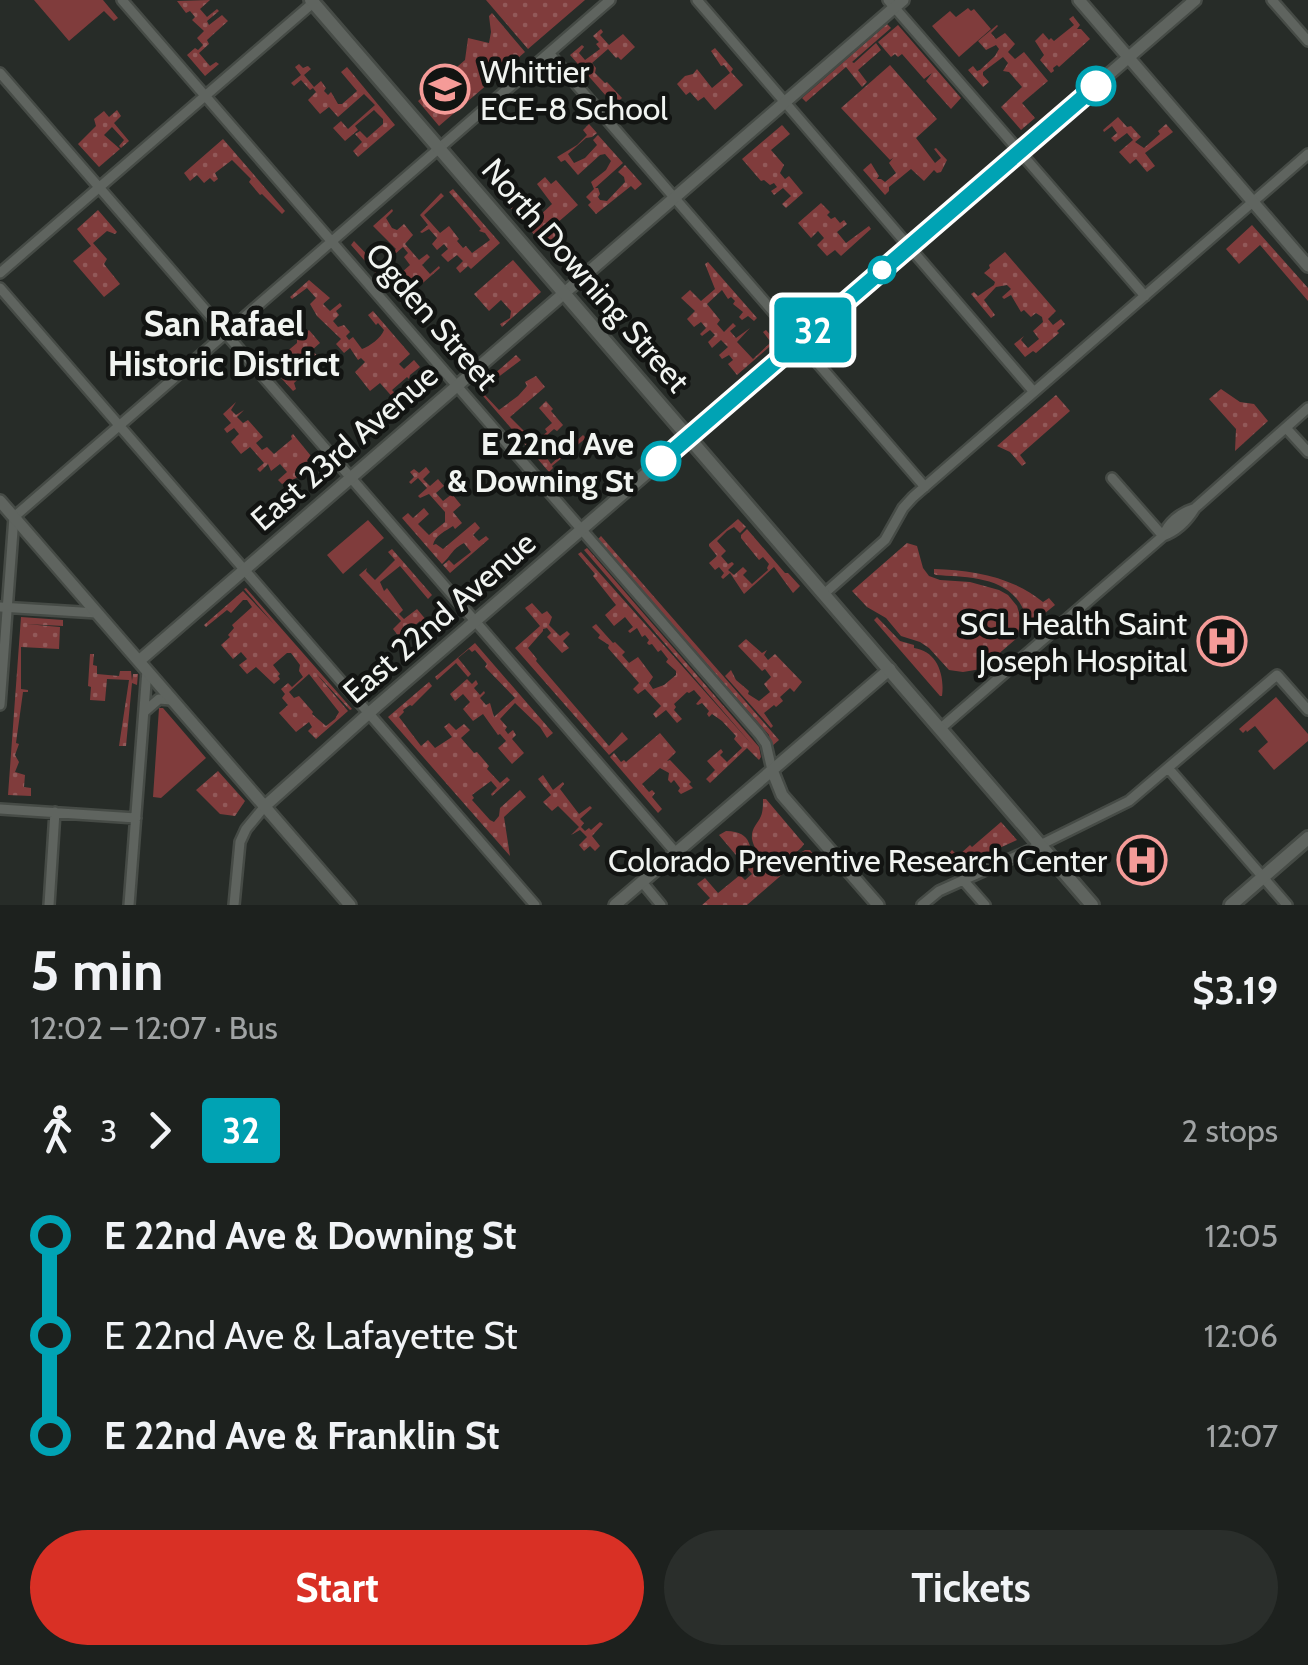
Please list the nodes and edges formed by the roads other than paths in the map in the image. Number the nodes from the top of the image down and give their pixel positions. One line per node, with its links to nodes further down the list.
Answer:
1 (122, 0): 13 (street, Ogden Street)
2 (610, 0): 10 (street)
3 (697, 0): 14 (street)
4 (1079, 0): 11 (street)
5 (1195, 0): 11 (street, East 22nd Avenue)
6 (1272, 0): 9 (street)
7 (313, 1): 13 (street); 15 (main road, North Downing Street)
8 (895, 2): 14 (street, East 23rd Avenue); 16 (street)
9 (1308, 41)
10 (549, 53): 15 (street); 19 (street)
11 (1129, 57): 16 (street, East 22nd Avenue); 20 (street)
12 (0, 73): 18 (street)
13 (205, 96): 18 (street); 21 (street, Ogden Street)
14 (784, 102): 19 (street, East 23rd Avenue); 22 (street)
15 (438, 148): 21 (street); 26 (main road, North Downing Street)
16 (1020, 152): 22 (street, East 22nd Avenue); 27 (street)
17 (1308, 154): 20 (street)
18 (99, 188): 24 (street); 28 (street)
19 (674, 197): 26 (street, East 23rd Avenue); 29 (street)
20 (1254, 202): 23 (street); 27 (street)
21 (331, 241): 28 (street); 30 (street, Ogden Street)
22 (910, 247): 29 (street, East 22nd Avenue); 31 (street)
23 (1308, 266)
24 (0, 273)
25 (0, 288): 33 (street)
26 (564, 292): 30 (street, East 23rd Avenue); 35 (main road, North Downing Street)
27 (1145, 296): 31 (street)
28 (225, 333): 33 (street); 37 (street)
29 (800, 342): 35 (street, East 22nd Avenue); 39 (street)
30 (457, 385): 37 (street, East 23rd Avenue); 42 (street, Ogden Street)
31 (1034, 392): 39 (street)
32 (1308, 408): 34 (street)
33 (119, 425): 41 (street); 44 (street)
34 (1287, 428): 36 (street); 43 (street)
35 (690, 437): 42 (street, East 22nd Avenue); 45 (main road, North Downing Street)
36 (1308, 452)
37 (350, 478): 44 (street, East 23rd Avenue); 48 (street)
38 (1112, 478): 43 (street)
39 (925, 487): 45 (street)
40 (0, 501): 41 (street)
41 (14, 517): 46 (street); 47 (street)
42 (582, 530): 48 (street, East 22nd Avenue); 58 (street, Ogden Street)
43 (1162, 536): 56 (street)
44 (244, 570): 49 (street, East 23rd Avenue); 55 (street)
45 (824, 593): 50 (main road, North Downing Street)
46 (4, 607): 47 (street); 52 (street)
47 (98, 614): 49 (street)
48 (475, 622): 55 (street, East 22nd Avenue); 65 (street)
49 (143, 666): 51 (street); 54 (street)
50 (890, 669): 56 (main road, North Downing Street); 58 (street)
51 (173, 700): 54 (street); 59 (street)
52 (0, 704)
53 (1308, 710): 57 (street)
54 (144, 712): 62 (street)
55 (369, 713): 59 (street, East 22nd Avenue); 73 (street)
56 (941, 728): 64 (main road, North Downing Street)
57 (1169, 769): 64 (street); 66 (street)
58 (772, 770): 65 (street); 76 (street, Ogden Street)
59 (265, 806): 71 (street); 72 (street)
60 (0, 809): 61 (street)
61 (55, 812): 62 (street); 69 (street)
62 (136, 818): 70 (street)
63 (1308, 838): 66 (main road)
64 (1042, 845): 67 (street); 79 (main road, North Downing Street)
65 (676, 853): 68 (street)
66 (1263, 877): 80 (main road); 81 (street)
67 (963, 880): 77 (street); 78 (street)
68 (642, 882): 74 (street); 75 (street)
69 (49, 905)
70 (129, 905)
71 (234, 905)
72 (350, 905)
73 (534, 905)
74 (615, 905)
75 (661, 905)
76 (878, 905)
77 (922, 905)
78 (984, 905)
79 (1092, 905)
80 (1231, 905)
81 (1287, 905)

